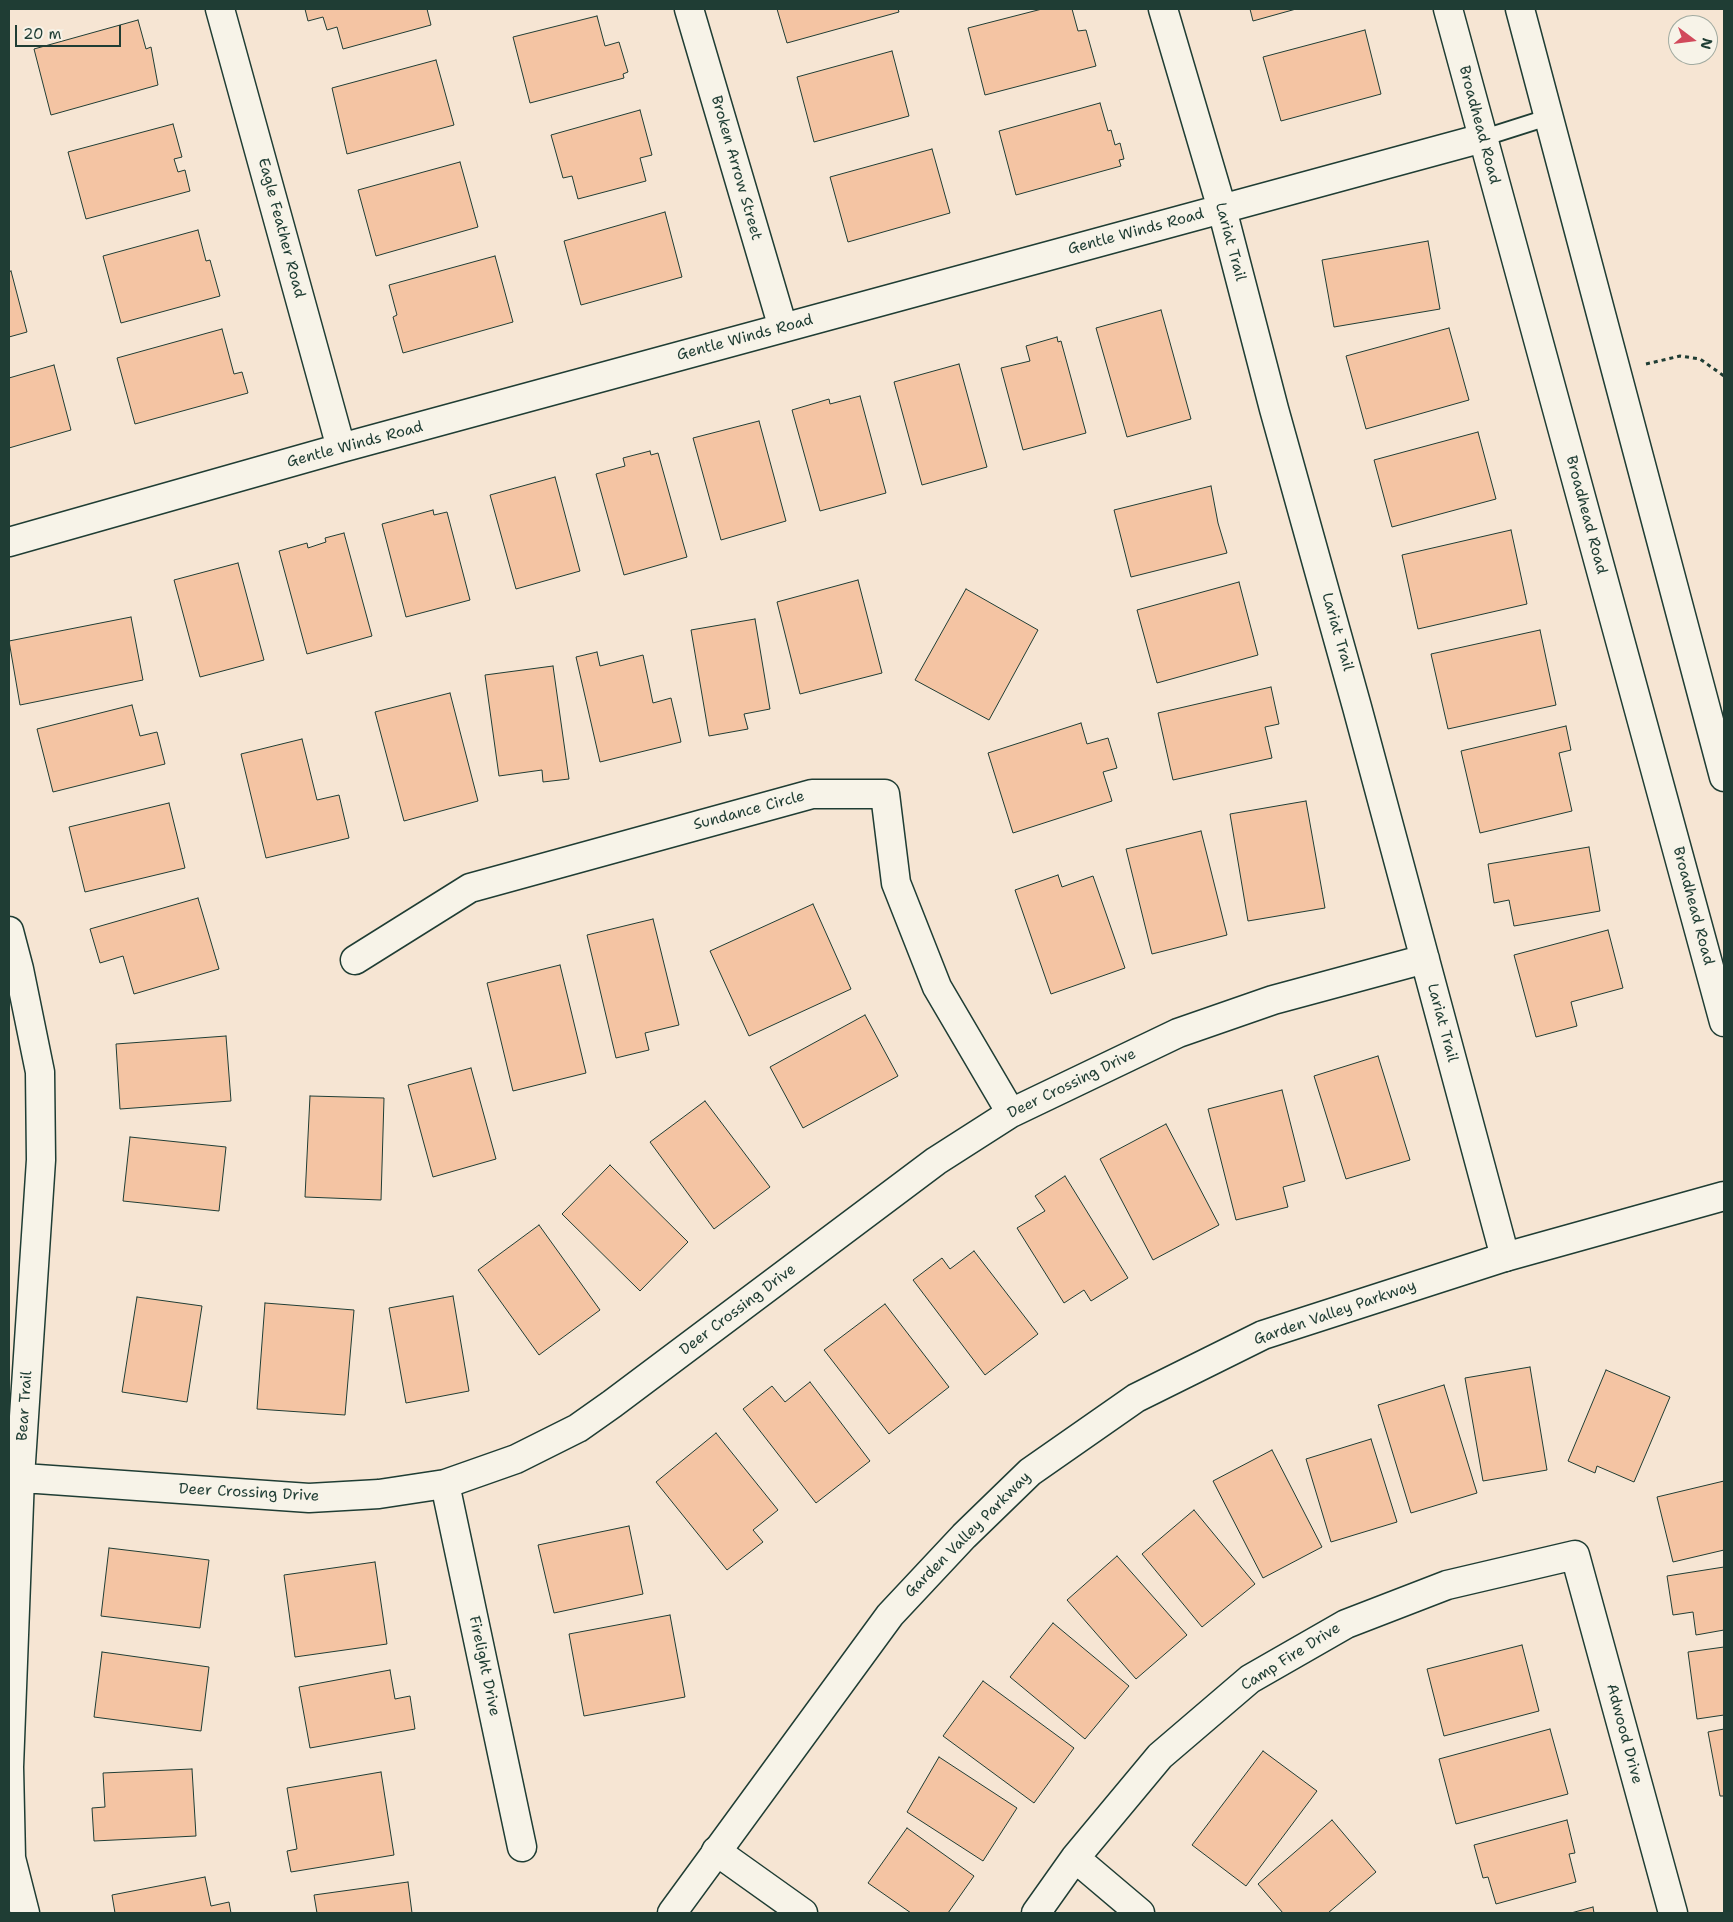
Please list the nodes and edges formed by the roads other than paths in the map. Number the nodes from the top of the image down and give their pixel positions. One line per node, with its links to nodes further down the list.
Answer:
1 (220, 9): 10 (street, Eagle Feather Road)
2 (689, 9): 9 (street, Broken Arrow Street)
3 (1163, 9): 8 (street, Lariat Trail)
4 (1448, 9): 7 (street, Broadhead Road)
5 (1520, 9): 6 (street)
6 (1549, 117): 7 (lane); 12 (street)
7 (1483, 138): 8 (street, Gentle Winds Road); 17 (street, Broadhead Road)
8 (1222, 209): 9 (street, Gentle Winds Road); 14 (street, Lariat Trail)
9 (783, 328): 10 (street, Gentle Winds Road)
10 (341, 448): 11 (street, Gentle Winds Road)
11 (9, 542)
12 (1724, 777)
13 (9, 931): 16 (street, Bear Trail)
14 (1426, 959): 18 (street, Deer Crossing Drive); 20 (street, Lariat Trail)
15 (354, 960): 18 (street, Sundance Circle)
16 (14, 970): 21 (street, Bear Trail)
17 (1724, 1022)
18 (1012, 1113): 22 (street, Deer Crossing Drive)
19 (1724, 1196): 20 (street, Garden Valley Parkway)
20 (1504, 1257): 25 (street, Garden Valley Parkway)
21 (14, 1477): 22 (street, Deer Crossing Drive); 27 (street, Bear Trail)
22 (445, 1484): 24 (street, Firelight Drive)
23 (1575, 1555): 26 (street, Camp Fire Drive); 32 (street, Adwood Drive)
24 (522, 1847)
25 (716, 1852): 28 (street, Garden Valley Parkway); 29 (street)
26 (1075, 1858): 30 (street, Camp Fire Drive); 31 (street)
27 (25, 1913)
28 (672, 1913)
29 (803, 1913)
30 (1036, 1913)
31 (1140, 1913)
32 (1673, 1913)

